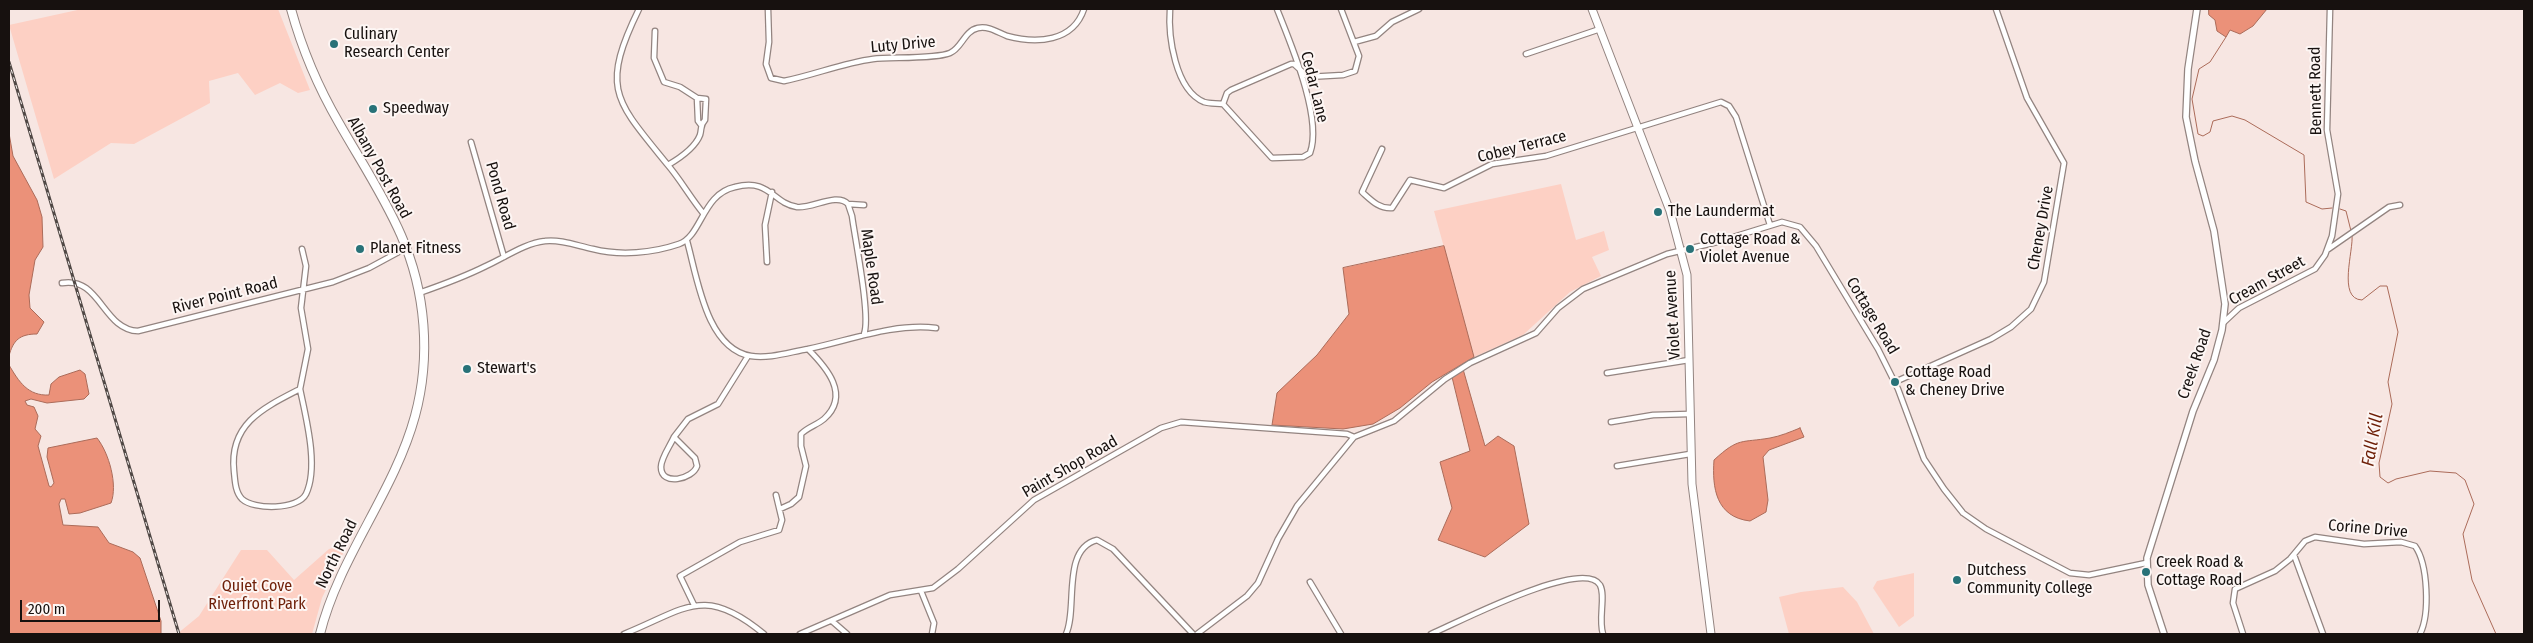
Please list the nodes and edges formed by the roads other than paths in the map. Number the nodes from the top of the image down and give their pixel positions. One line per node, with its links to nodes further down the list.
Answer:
1 (291, 9): 33 (highway, Albany Post Road)
2 (639, 9): 24 (street)
3 (768, 9): 4 (street, Luty Drive)
4 (1084, 9)
5 (1170, 9): 19 (street)
6 (1277, 9): 17 (street, Cedar Lane)
7 (1342, 9): 15 (street)
8 (1419, 9): 15 (street)
9 (1592, 9): 13 (main road, Violet Avenue)
10 (1996, 9): 49 (street, Cheney Drive)
11 (2197, 9): 42 (street, Creek Road)
12 (2330, 9): 26 (street, Bennett Road)
13 (1600, 29): 16 (street); 21 (main road, Violet Avenue)
14 (655, 30): 18 (street)
15 (1354, 42): 17 (street)
16 (1526, 54)
17 (1301, 73): 19 (street); 19 (street, Cedar Lane)
18 (697, 98): 20 (street); 20 (street)
19 (1224, 104)
20 (701, 125): 24 (street)
21 (1638, 128): 23 (street, Cobey Terrace); 31 (street); 35 (main road, Violet Avenue)
22 (471, 142): 37 (street, Pond Road)
23 (1382, 148)
24 (668, 165): 30 (street)
25 (772, 192): 27 (street); 30 (street); 38 (street)
26 (2338, 202): 36 (street, Cream Street)
27 (848, 204): 28 (street); 44 (street, Maple Road)
28 (864, 204)
29 (2400, 205): 36 (street)
30 (703, 213): 32 (street)
31 (1770, 225): 35 (street, Cottage Road); 49 (street, Cottage Road)
32 (687, 241): 37 (street); 46 (street)
33 (406, 248): 40 (street, River Point Road); 41 (highway, Albany Post Road)
34 (302, 249): 40 (street)
35 (1682, 250): 47 (main road, Violet Avenue); 54 (street, Cottage Road)
36 (2327, 250): 42 (street, Cream Street)
37 (504, 257): 41 (street)
38 (767, 262)
39 (62, 283): 40 (street, River Point Road)
40 (304, 290): 50 (street)
41 (419, 293): 59 (highway, Albany Post Road)
42 (2223, 323): 61 (street, Creek Road)
43 (936, 328): 44 (street)
44 (864, 334): 45 (street)
45 (808, 349): 46 (street); 58 (street)
46 (748, 356): 53 (street)
47 (1689, 360): 48 (street); 51 (main road, Violet Avenue)
48 (1607, 373)
49 (1895, 382): 61 (street, Cottage Road)
50 (300, 389): 50 (street)
51 (1689, 414): 52 (street); 55 (main road, Violet Avenue)
52 (1611, 422)
53 (674, 437): 53 (street)
54 (1354, 437): 63 (street, Paint Shop Road); 73 (street)
55 (1690, 454): 56 (street); 77 (main road, Violet Avenue)
56 (1616, 466)
57 (776, 495): 58 (street)
58 (780, 508): 64 (street)
59 (371, 516): 66 (highway, North Road)
60 (2294, 555): 79 (street); 80 (street); 81 (street, Corine Drive)
61 (2146, 563): 78 (street, Creek Road)
62 (1310, 582): 74 (street)
63 (921, 591): 65 (street, Paint Shop Road); 71 (street)
64 (694, 605): 67 (street); 68 (street)
65 (832, 621): 69 (street, Paint Shop Road); 70 (street)
66 (320, 634)
67 (624, 634)
68 (764, 634)
69 (800, 634)
70 (847, 634)
71 (932, 634)
72 (1066, 634): 73 (street)
73 (1195, 634)
74 (1341, 634)
75 (1431, 634): 76 (street)
76 (1603, 634)
77 (1711, 634)
78 (2164, 634)
79 (2243, 634)
80 (2323, 634)
81 (2420, 634)

